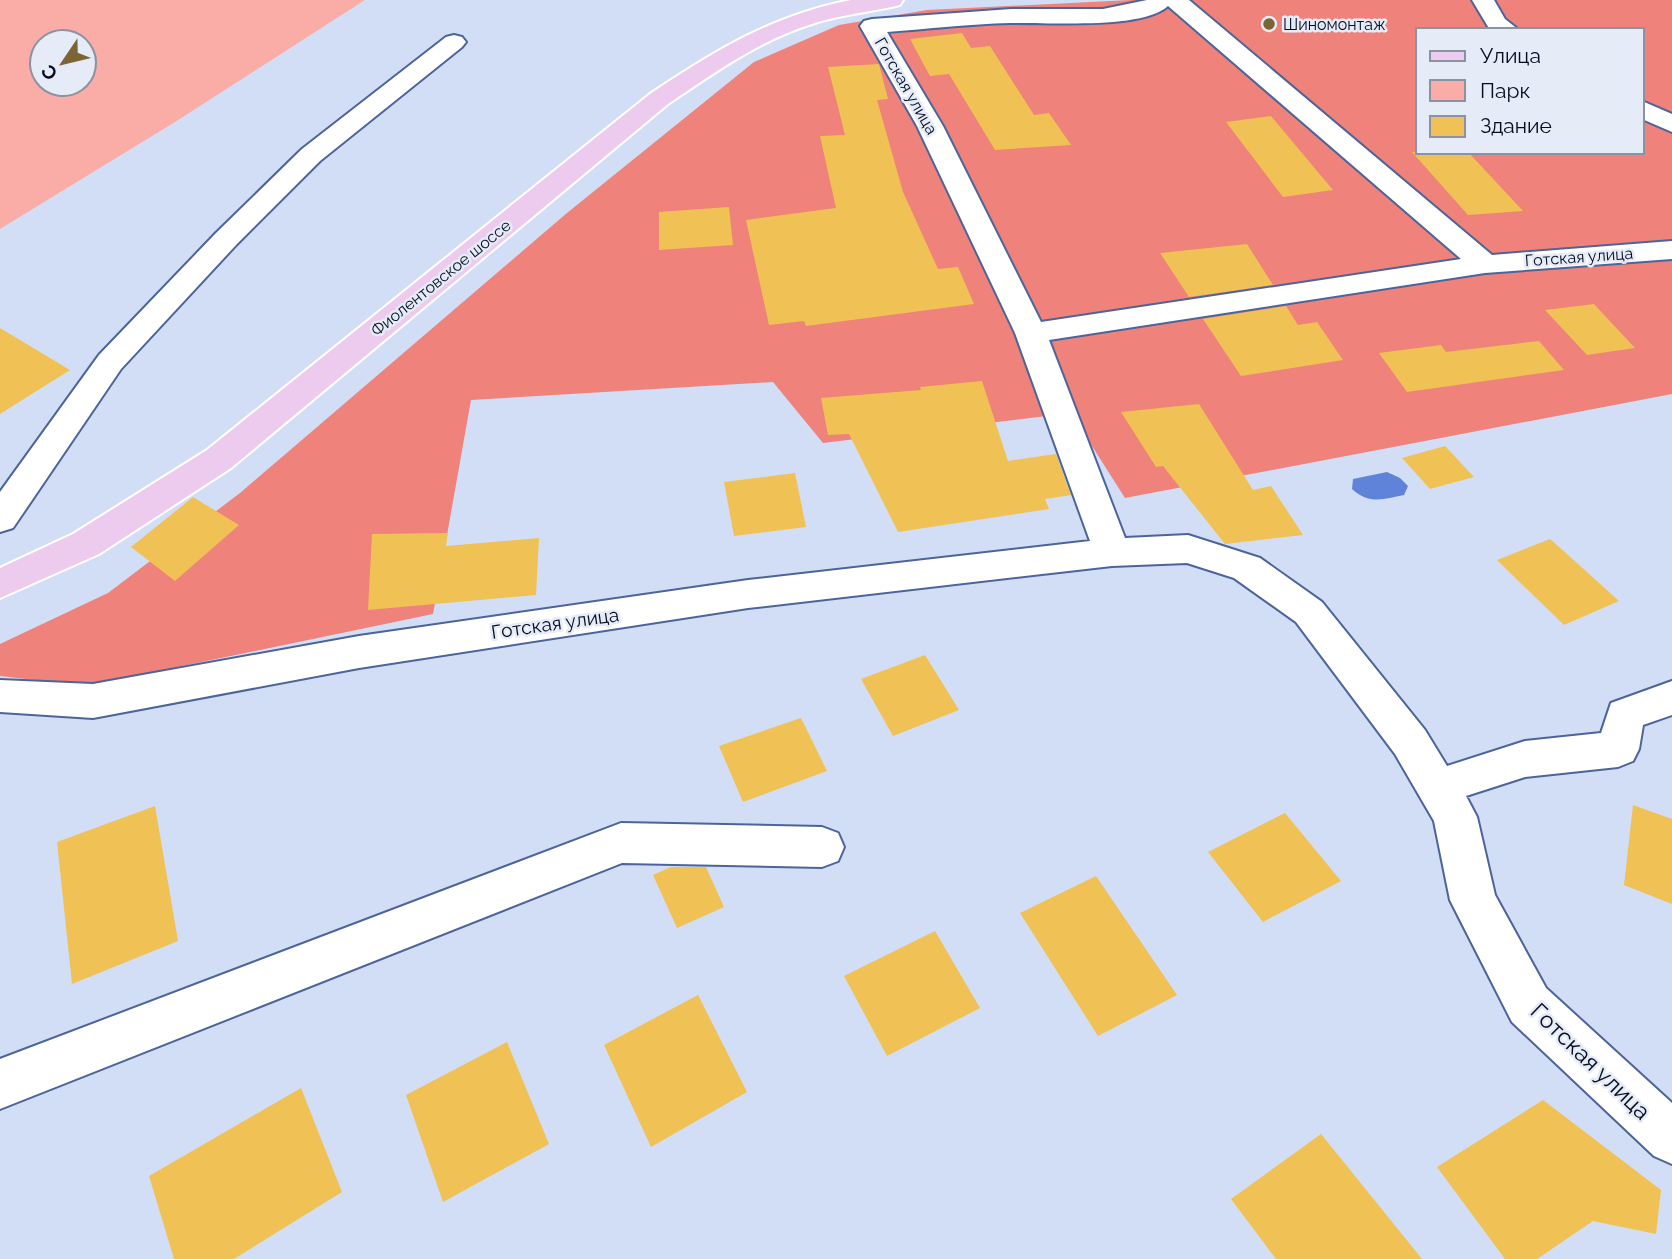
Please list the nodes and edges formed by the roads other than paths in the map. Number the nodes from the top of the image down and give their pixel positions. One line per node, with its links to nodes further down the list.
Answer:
1 (892, 0): 14 (main road, Фиолентовское шоссе)
2 (1158, 0): 11 (street, Готская улица)
3 (1175, 0): 10 (street)
4 (1483, 0): 5 (street)
5 (1504, 28)
6 (454, 42): 12 (street)
7 (1644, 110): 8 (street)
8 (1672, 124)
9 (1672, 250): 10 (street, Готская улица)
10 (1485, 264): 11 (street, Готская улица)
11 (1031, 333): 13 (street, Готская улица)
12 (0, 519)
13 (1112, 552): 15 (street, Готская улица); 17 (street, Готская улица)
14 (0, 584)
15 (0, 696)
16 (1672, 698): 17 (street)
17 (1437, 787): 20 (street, Готская улица)
18 (822, 847): 19 (street)
19 (0, 1084)
20 (1672, 1138)

